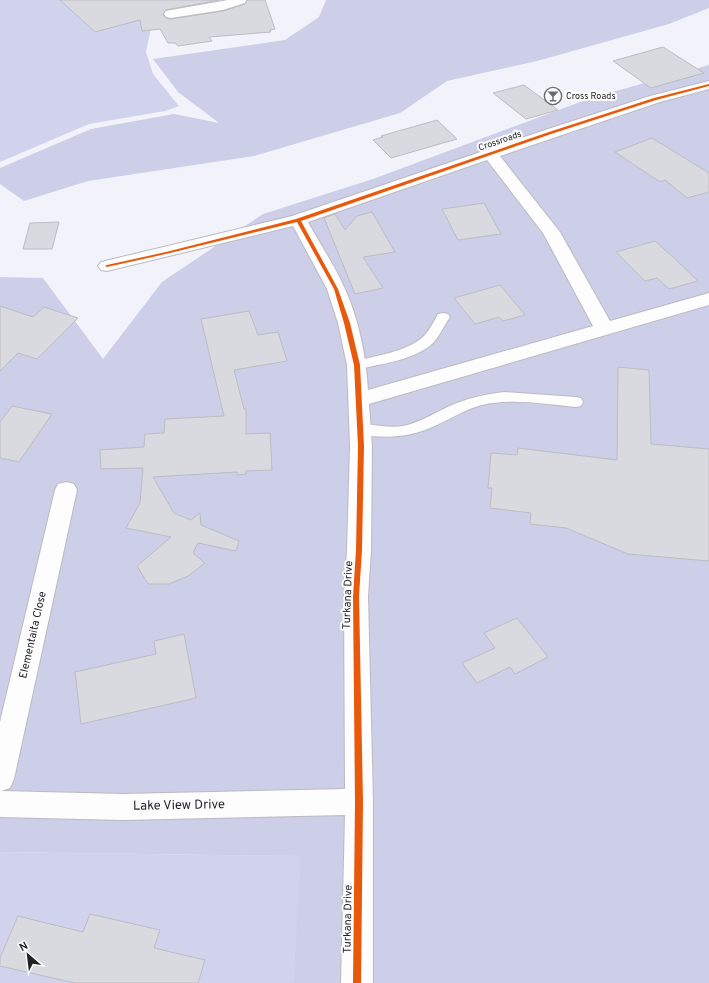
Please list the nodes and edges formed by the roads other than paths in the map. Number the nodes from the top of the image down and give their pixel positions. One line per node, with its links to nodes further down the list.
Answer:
1 (240, 0): 2 (street)
2 (171, 14)
3 (709, 85): 4 (street, Crossroads)
4 (490, 154): 5 (street, Crossroads); 9 (street)
5 (298, 220): 6 (street, Crossroads); 10 (street, Turkana Drive)
6 (107, 266)
7 (709, 300): 9 (street)
8 (443, 317): 10 (lane)
9 (605, 330): 11 (street)
10 (356, 365): 11 (street, Turkana Drive)
11 (358, 400): 13 (street, Turkana Drive)
12 (576, 402): 13 (lane)
13 (360, 430): 16 (street, Turkana Drive)
14 (66, 490): 15 (street, Elementaita Close)
15 (0, 779)
16 (359, 802): 17 (street, Lake View Drive); 18 (street, Turkana Drive)
17 (0, 804)
18 (357, 983)

